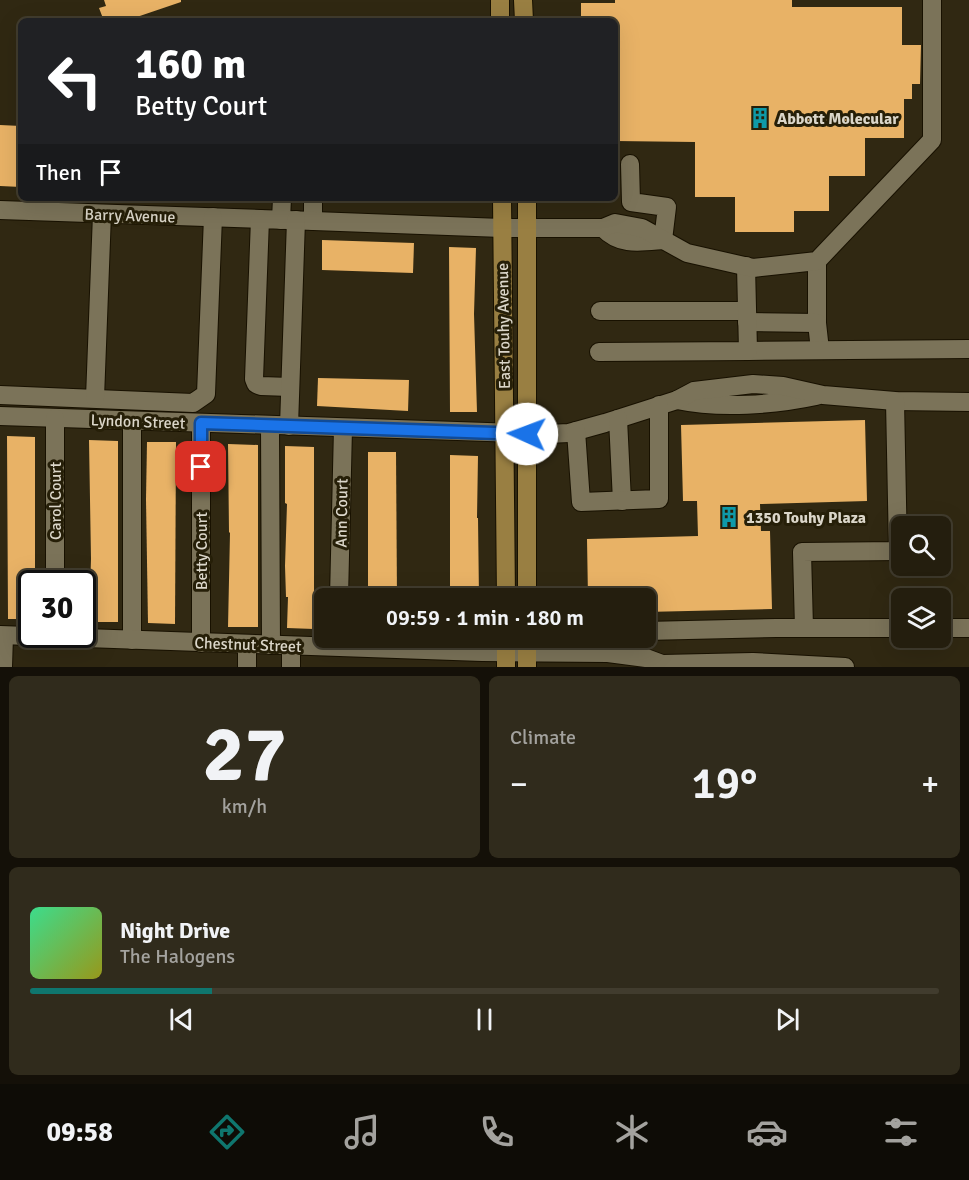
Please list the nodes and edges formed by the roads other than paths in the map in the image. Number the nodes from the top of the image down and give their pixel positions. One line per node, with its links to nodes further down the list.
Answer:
1 (500, 0): 4 (main road)
2 (524, 0): 5 (main road)
3 (932, 0): 19 (street)
4 (500, 18)
5 (524, 18)
6 (630, 165): 18 (street)
7 (284, 201): 15 (street)
8 (311, 201): 15 (street)
9 (502, 201): 16 (main road, East Touhy Avenue)
10 (526, 201): 17 (main road, East Touhy Avenue)
11 (0, 210): 12 (street, Barry Avenue)
12 (102, 214): 13 (street, Barry Avenue); 30 (street)
13 (213, 217): 14 (street, Barry Avenue); 30 (street)
14 (260, 219): 15 (street, Barry Avenue); 28 (street)
15 (297, 220): 16 (street); 28 (street)
16 (502, 228): 17 (street); 43 (main road, East Touhy Avenue)
17 (527, 228): 18 (street); 44 (main road, East Touhy Avenue)
18 (663, 240): 20 (street)
19 (817, 261): 20 (street); 23 (street)
20 (746, 266): 22 (street)
21 (600, 311): 22 (street)
22 (747, 316): 23 (street); 26 (street)
23 (817, 323): 25 (street)
24 (969, 349): 25 (street)
25 (820, 350): 26 (street)
26 (748, 351): 27 (street)
27 (599, 352)
28 (290, 387): 40 (street)
29 (0, 395): 30 (street)
30 (95, 398)
31 (896, 401): 32 (street, Lyndon Street); 33 (street, Lyndon Street); 50 (street)
32 (969, 402)
33 (659, 405): 36 (street, Lyndon Street); 45 (street)
34 (0, 416): 35 (street, Lyndon Street)
35 (55, 418): 37 (street, Lyndon Street); 46 (street, Carol Court)
36 (618, 419): 42 (street, Lyndon Street); 45 (street)
37 (132, 421): 38 (street, Lyndon Street); 58 (street)
38 (201, 423): 39 (street, Lyndon Street); 59 (street, Betty Court)
39 (270, 425): 40 (street, Lyndon Street); 62 (street)
40 (289, 426): 41 (street, Lyndon Street)
41 (343, 428): 43 (street, Lyndon Street); 47 (street, Ann Court)
42 (576, 431): 44 (street, Lyndon Street); 45 (street)
43 (504, 433): 44 (street, Lyndon Street); 48 (main road, East Touhy Avenue)
44 (527, 434): 49 (main road, East Touhy Avenue)
45 (622, 501)
46 (55, 570)
47 (339, 588)
48 (506, 588)
49 (527, 588)
50 (804, 628): 51 (street); 54 (street)
51 (891, 628)
52 (951, 628): 53 (street)
53 (969, 628)
54 (656, 631)
55 (2, 636): 56 (street, Chestnut Street); 71 (street, Chestnut Street)
56 (18, 636)
57 (96, 638): 58 (street, Chestnut Street)
58 (132, 640): 59 (street, Chestnut Street)
59 (201, 642): 60 (street, Chestnut Street)
60 (248, 644): 62 (street, Chestnut Street); 72 (street)
61 (314, 644): 63 (street, Chestnut Street)
62 (271, 645): 63 (street, Chestnut Street)
63 (291, 646): 73 (street)
64 (368, 648): 67 (street, Chestnut Street)
65 (506, 652): 66 (street, Chestnut Street); 67 (street, Chestnut Street)
66 (527, 653): 68 (street, Chestnut Street)
67 (423, 659)
68 (573, 660): 69 (street, Chestnut Street)
69 (649, 663): 70 (street, Chestnut Street)
70 (808, 666): 74 (street, Chestnut Street)
71 (3, 667)
72 (247, 667)
73 (291, 667)
74 (845, 667)

